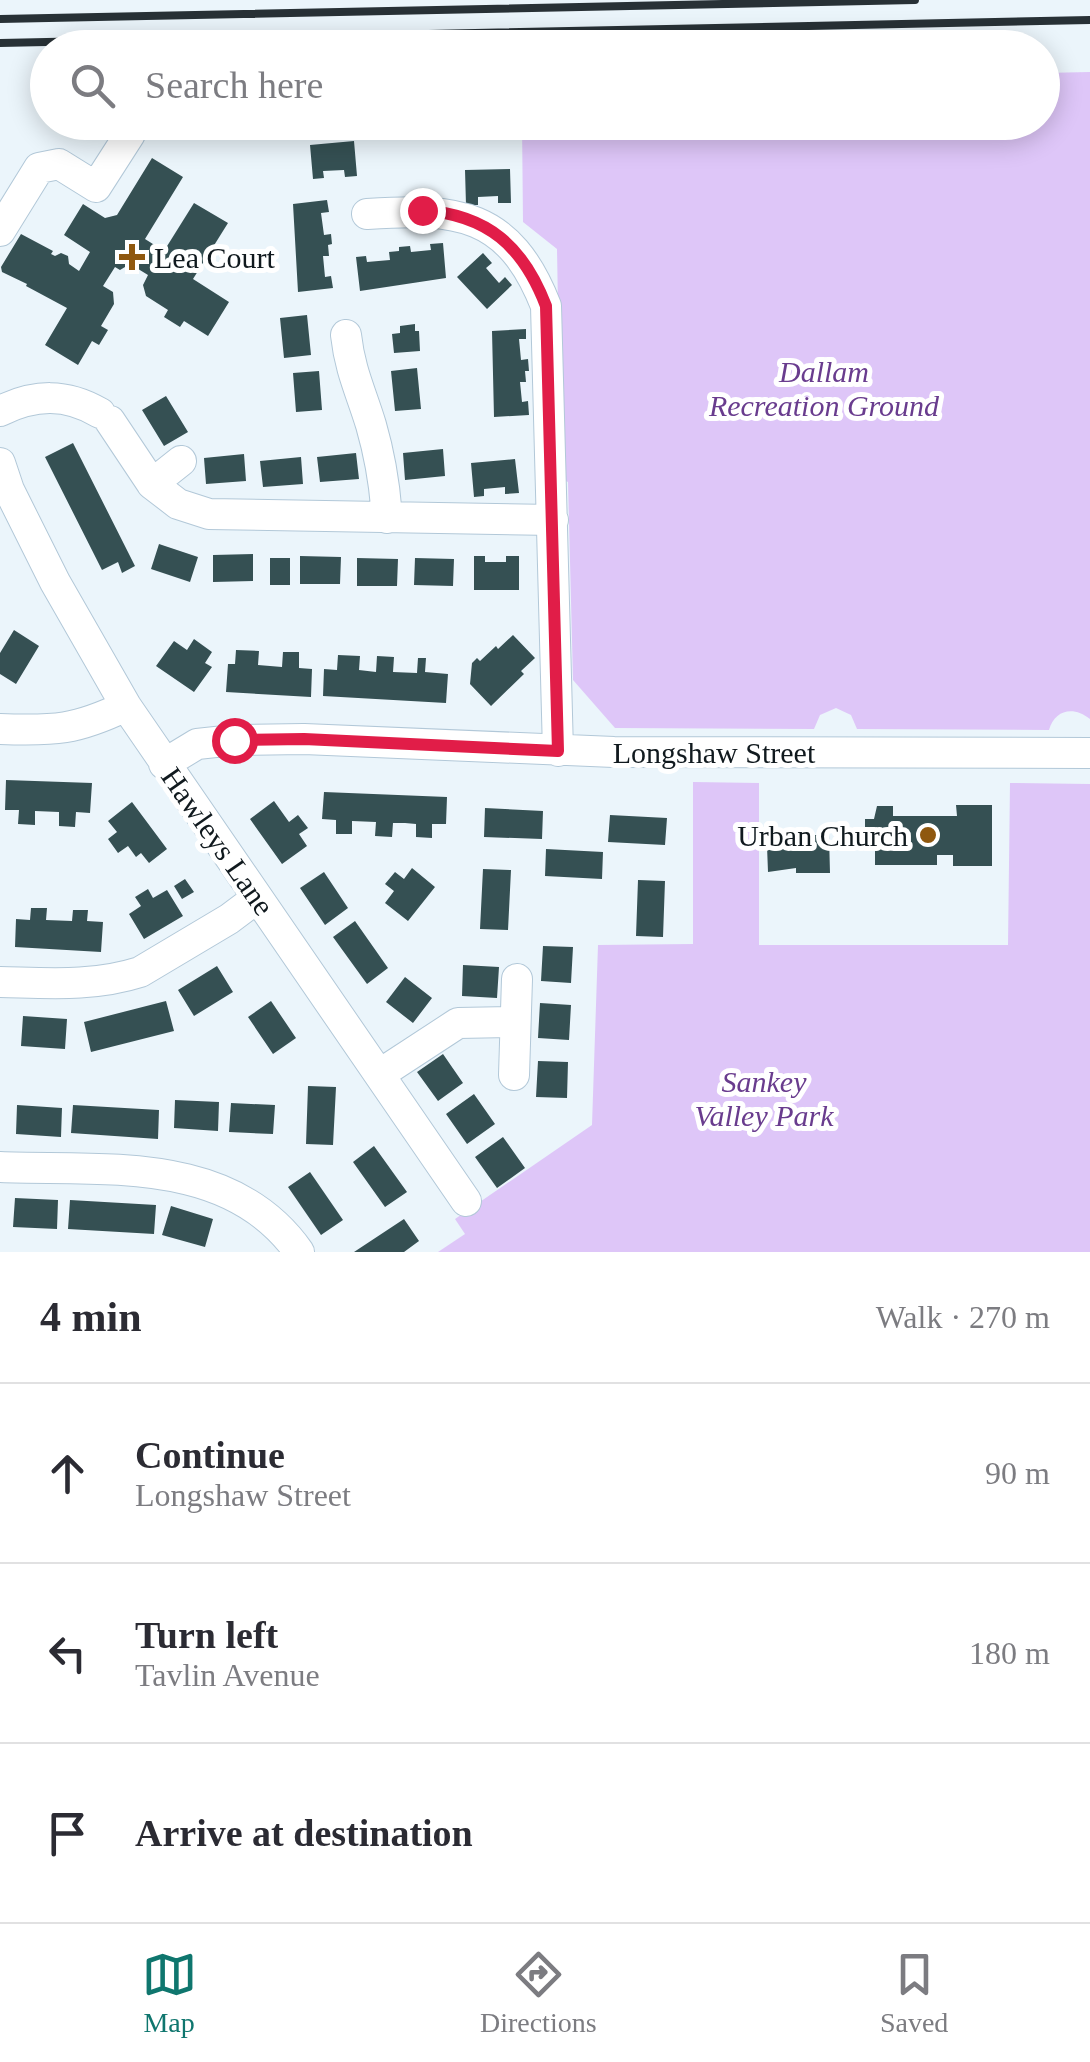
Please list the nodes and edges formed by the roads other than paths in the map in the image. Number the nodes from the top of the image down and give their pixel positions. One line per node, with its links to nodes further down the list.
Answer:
1 (126, 140): 3 (street)
2 (366, 214): 10 (street)
3 (0, 232)
4 (346, 335): 9 (street)
5 (0, 410): 8 (street)
6 (181, 461): 8 (street)
7 (3, 482): 11 (street, Hawleys Lane)
8 (152, 484): 9 (street)
9 (387, 518): 10 (street)
10 (553, 520): 13 (street)
11 (126, 706): 12 (street); 15 (street, Hawleys Lane)
12 (0, 729)
13 (558, 751): 14 (street, Longshaw Street); 15 (street, Longshaw Street)
14 (1090, 753)
15 (164, 764): 16 (street, Hawleys Lane)
16 (257, 898): 18 (street); 20 (street, Hawleys Lane)
17 (517, 980): 19 (street)
18 (0, 982)
19 (516, 1022): 20 (street); 21 (street)
20 (380, 1074): 23 (street, Hawleys Lane)
21 (514, 1075)
22 (0, 1167): 24 (street)
23 (466, 1201)
24 (299, 1252)

